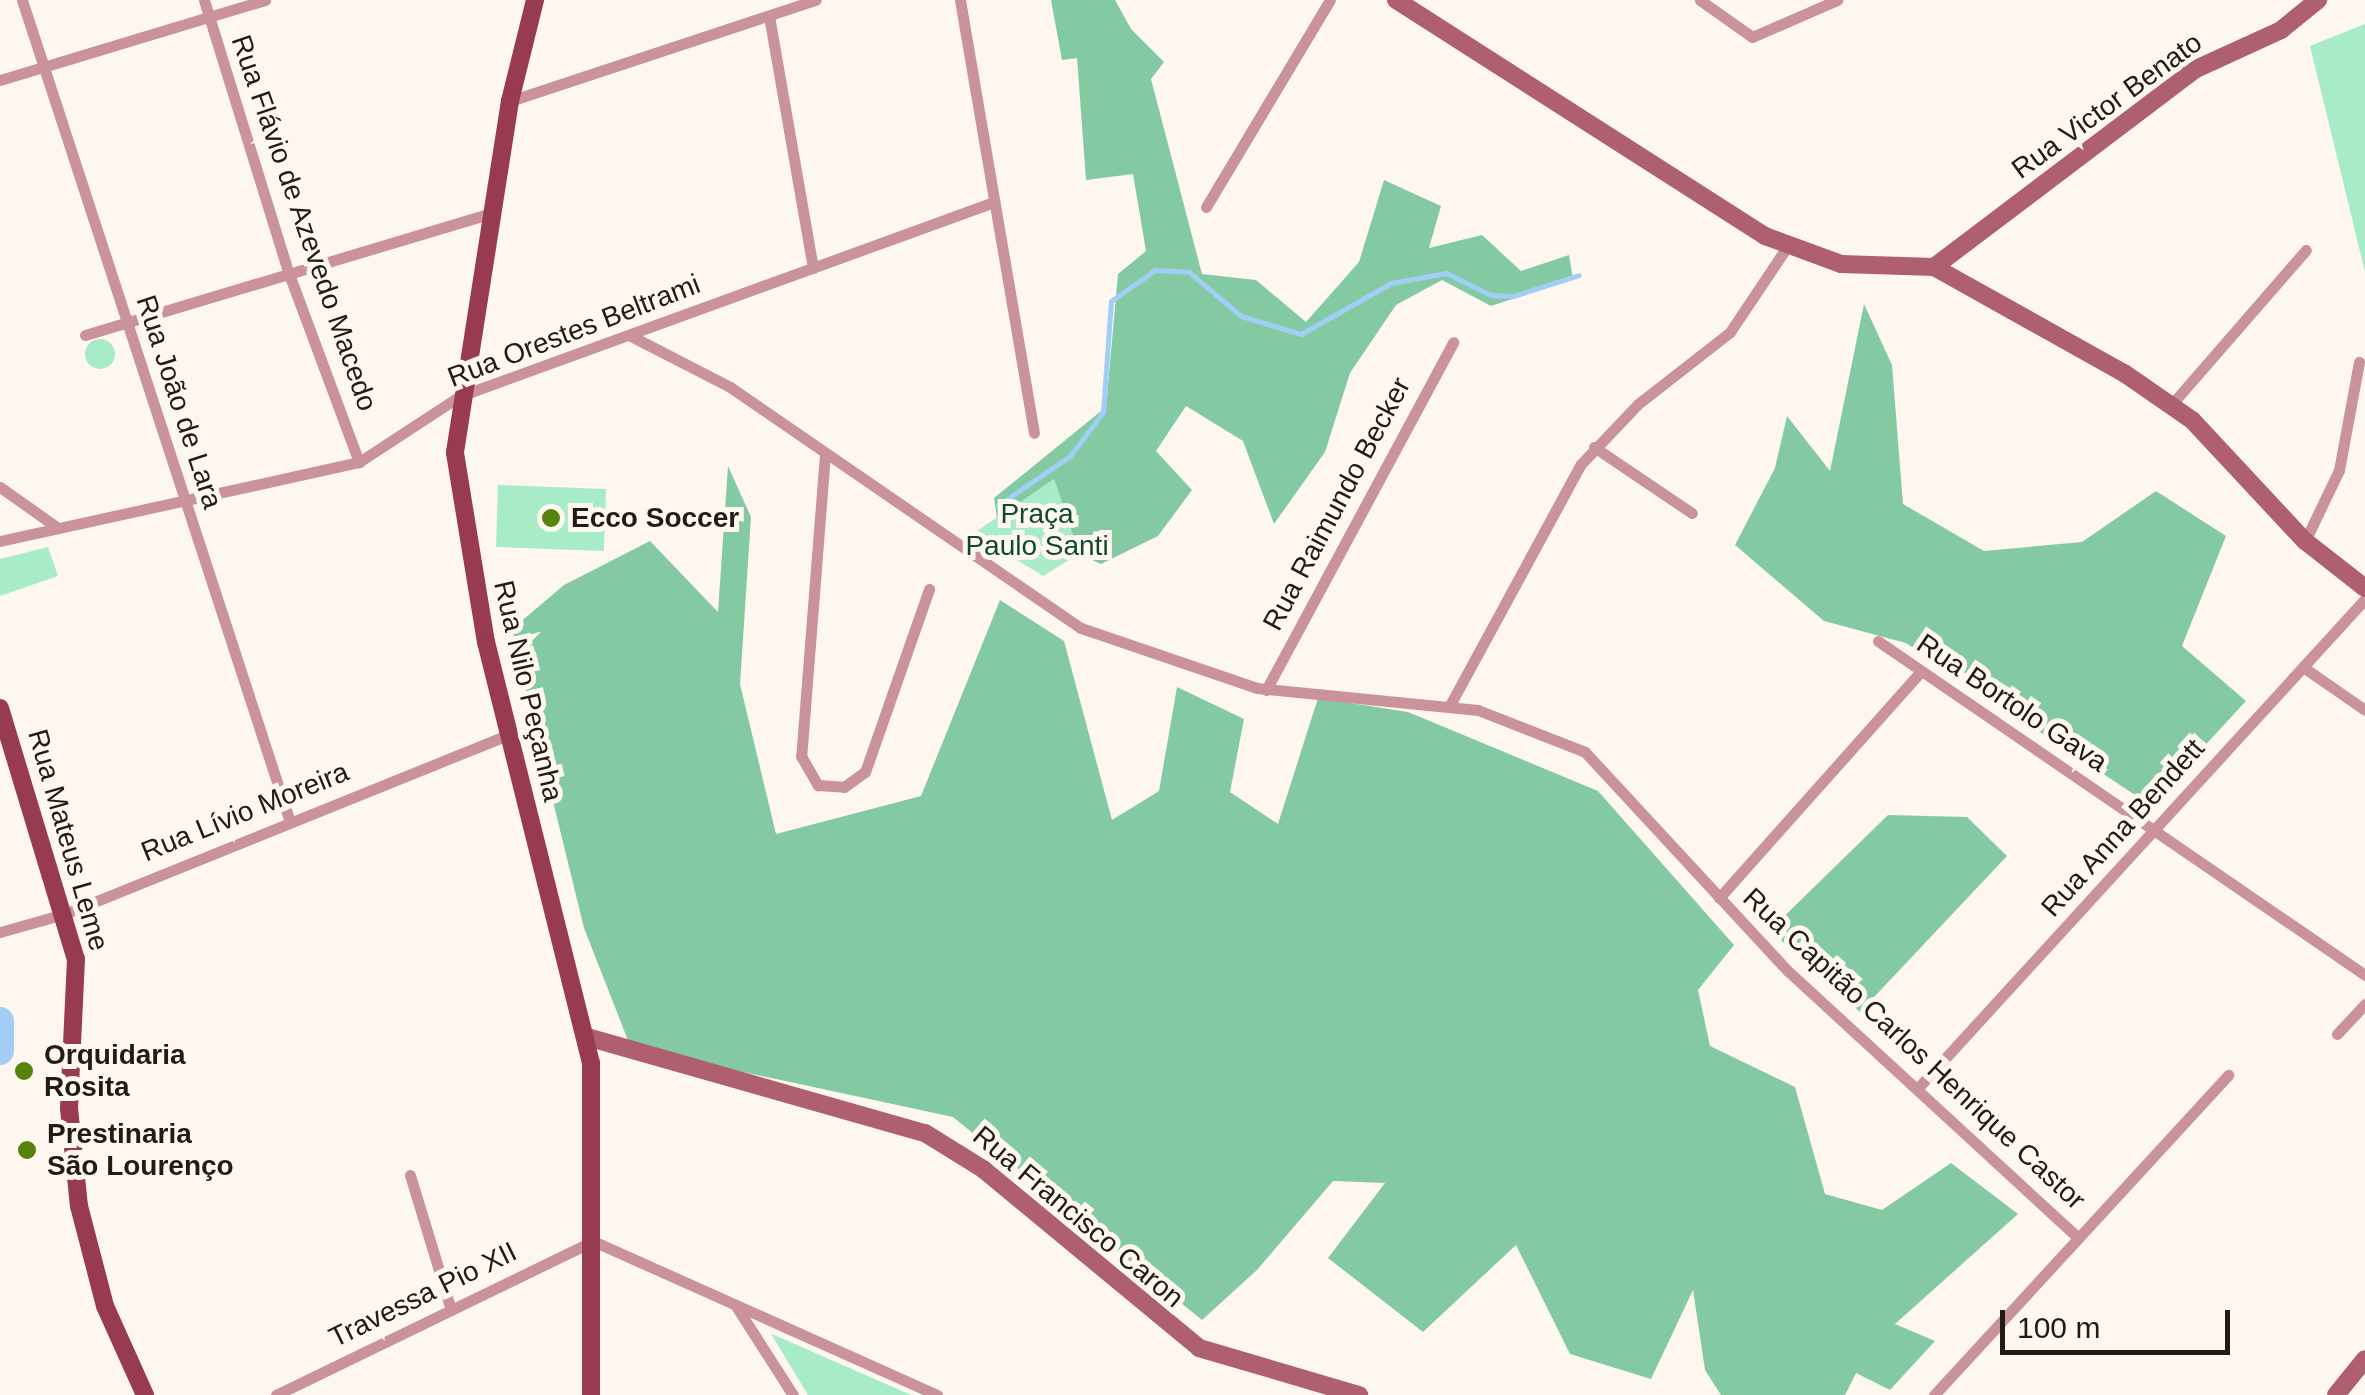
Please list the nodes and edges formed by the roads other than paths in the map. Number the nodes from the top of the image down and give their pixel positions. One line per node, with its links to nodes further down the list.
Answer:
1 (22, 0): 14 (street, Rua João de Lara)
2 (204, 0): 13 (street, Rua Flávio de Azevedo Macedo)
3 (265, 0): 13 (street)
4 (535, 0): 16 (main road, Rua Nilo Peçanha)
5 (816, 0): 12 (street)
6 (960, 0): 17 (street)
7 (1330, 0): 18 (street)
8 (1396, 0): 20 (street)
9 (1700, 0): 10 (street)
10 (1838, 0)
11 (2318, 0): 23 (street, Rua Victor Benato)
12 (768, 16): 16 (street); 22 (street)
13 (209, 17): 14 (street); 24 (street, Rua Flávio de Azevedo Macedo)
14 (44, 67): 15 (street); 25 (street, Rua João de Lara)
15 (0, 80)
16 (510, 101): 19 (main road, Rua Nilo Peçanha)
17 (994, 202): 22 (street, Rua Orestes Beltrami); 32 (street)
18 (1206, 207)
19 (492, 213): 24 (street); 30 (main road, Rua Nilo Peçanha)
20 (1786, 247): 23 (street); 33 (street)
21 (2306, 250): 31 (street)
22 (814, 268): 27 (street, Rua Orestes Beltrami)
23 (1934, 268): 31 (street)
24 (288, 274): 25 (street); 35 (street, Rua Flávio de Azevedo Macedo)
25 (127, 322): 26 (street); 37 (street, Rua João de Lara)
26 (85, 335)
27 (629, 335): 30 (street, Rua Orestes Beltrami); 34 (street, Rua Capitão Carlos Henrique Castor)
28 (1453, 342): 48 (street, Rua Raimundo Becker)
29 (2359, 362): 41 (street)
30 (460, 396): 35 (street, Rua Orestes Beltrami); 52 (main road, Rua Nilo Peçanha)
31 (2172, 404): 41 (street)
32 (1034, 433)
33 (1594, 447): 38 (street); 49 (street)
34 (825, 454): 43 (street); 48 (street, Rua Capitão Carlos Henrique Castor)
35 (359, 462): 37 (street, Rua Orestes Beltrami)
36 (0, 487): 39 (street)
37 (185, 501): 39 (street, Rua Orestes Beltrami); 53 (street, Rua João de Lara)
38 (1692, 513)
39 (58, 528): 40 (street, Rua Orestes Beltrami)
40 (0, 540)
41 (2305, 541): 42 (street)
42 (2365, 588)
43 (929, 589)
44 (2365, 599): 46 (street, Rua Anna Bendett)
45 (1878, 641): 47 (street, Rua Bortolo Gava)
46 (2303, 667): 51 (street); 54 (street, Rua Anna Bendett)
47 (1921, 670): 54 (street, Rua Bortolo Gava); 55 (street)
48 (1266, 690): 49 (street, Rua Capitão Carlos Henrique Castor)
49 (1450, 705): 55 (street, Rua Capitão Carlos Henrique Castor)
50 (0, 708): 56 (main road, Rua Mateus Leme)
51 (2365, 710)
52 (508, 735): 53 (street, Rua Lívio Moreira); 61 (main road, Rua Nilo Peçanha)
53 (289, 820): 56 (street, Rua Lívio Moreira)
54 (2154, 830): 58 (street, Rua Bortolo Gava); 63 (street, Rua Anna Bendett)
55 (1718, 898): 63 (street, Rua Capitão Carlos Henrique Castor)
56 (67, 913): 57 (street, Rua Lívio Moreira); 70 (main road, Rua Mateus Leme)
57 (0, 932)
58 (2365, 975)
59 (2365, 1004): 60 (street)
60 (2337, 1034)
61 (587, 1037): 66 (main road, Rua Nilo Peçanha); 75 (street, Rua Francisco Caron)
62 (2228, 1075): 65 (street)
63 (1917, 1089): 65 (street, Rua Capitão Carlos Henrique Castor)
64 (410, 1175): 68 (street)
65 (2076, 1236): 76 (street)
66 (593, 1241): 67 (street); 68 (street, Travessa Pio XII); 72 (main road, Rua Nilo Peçanha)
67 (735, 1304): 73 (street); 74 (street)
68 (451, 1310): 71 (street, Travessa Pio XII)
69 (2365, 1359): 77 (street)
70 (145, 1395)
71 (276, 1395)
72 (592, 1395)
73 (792, 1395)
74 (937, 1395)
75 (1360, 1395)
76 (1934, 1395)
77 (2336, 1395)

